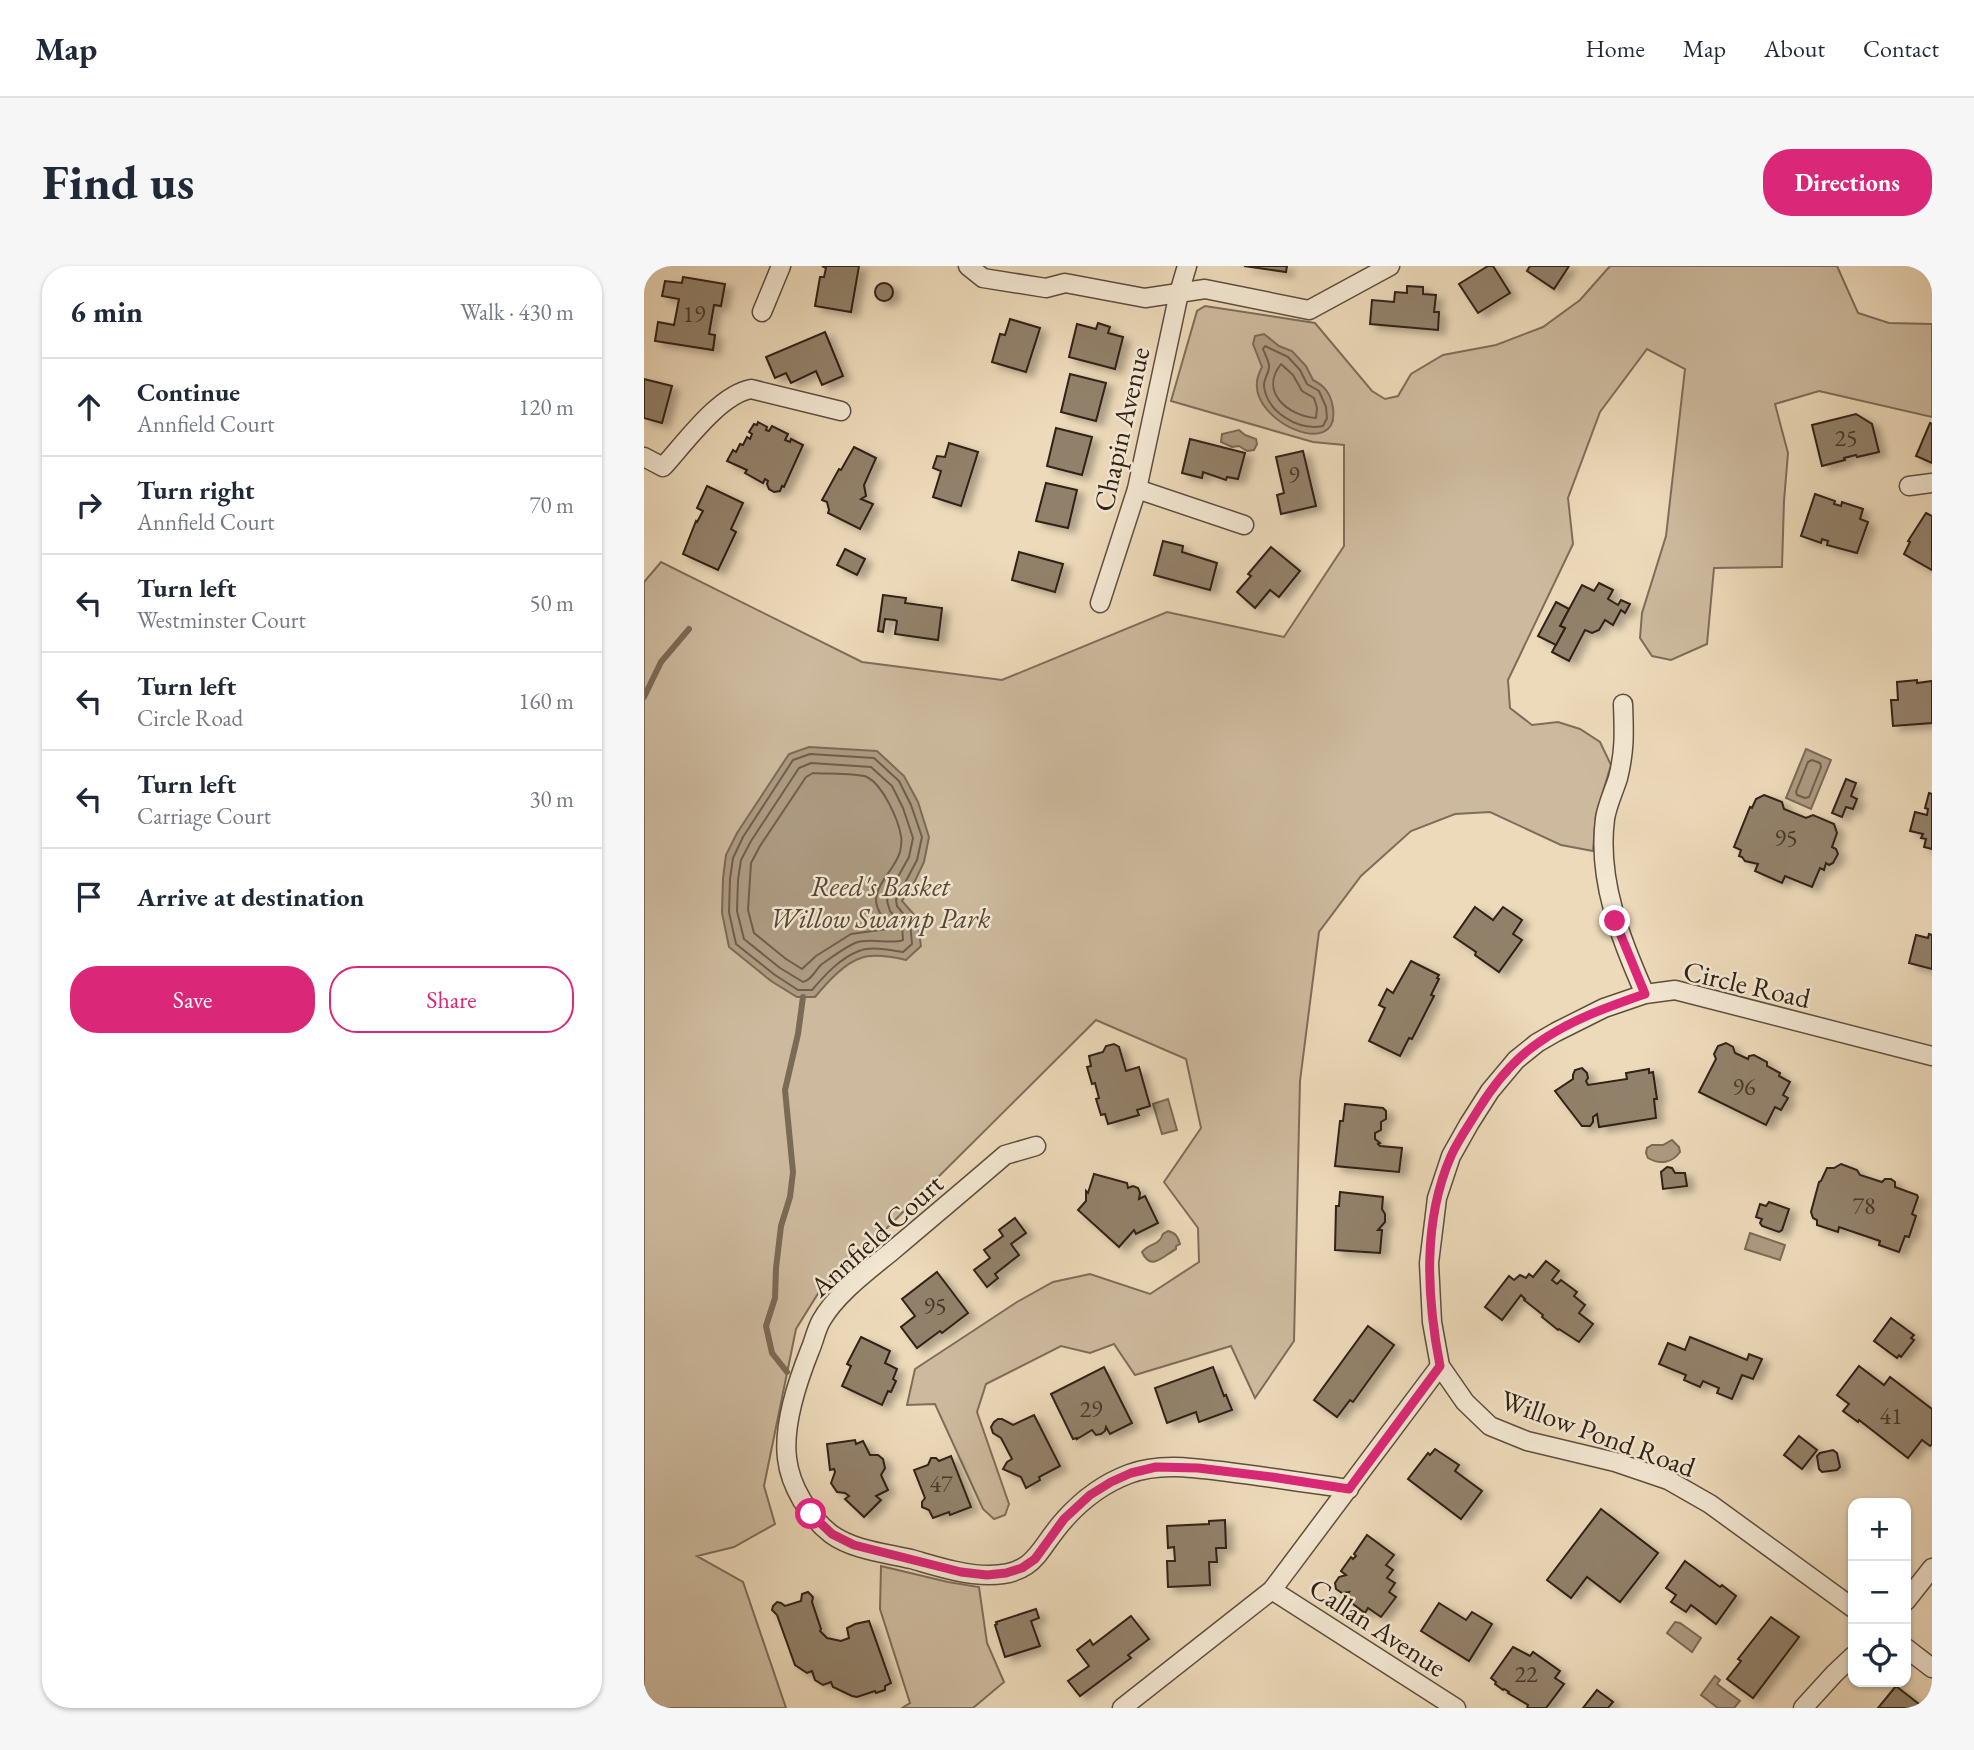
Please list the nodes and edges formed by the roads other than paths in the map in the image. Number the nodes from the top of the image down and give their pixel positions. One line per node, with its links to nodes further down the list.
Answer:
1 (781, 266): 6 (street)
2 (968, 266): 5 (street)
3 (1187, 266): 5 (street, Chapin Avenue)
4 (1390, 266): 5 (street)
5 (1179, 293): 11 (street, Chapin Avenue)
6 (762, 312)
7 (841, 411): 8 (street)
8 (644, 457)
9 (1932, 483): 10 (street)
10 (1909, 486)
11 (1137, 489): 12 (street); 13 (street, Chapin Avenue)
12 (1244, 525)
13 (1100, 603)
14 (1623, 704): 15 (street)
15 (1645, 994): 16 (street, Circle Road); 18 (street, Circle Road)
16 (1932, 1056)
17 (1036, 1146): 19 (street, Annfield Court)
18 (1440, 1366): 19 (street); 23 (street, Willow Pond Road)
19 (1349, 1489): 21 (street)
20 (1932, 1568): 22 (street)
21 (1272, 1590): 27 (street); 28 (street, Callan Avenue)
22 (1911, 1595)
23 (1848, 1604)
24 (1911, 1652): 26 (street)
25 (1848, 1661): 29 (street)
26 (1932, 1668)
27 (1122, 1708)
28 (1456, 1708)
29 (1803, 1708)

